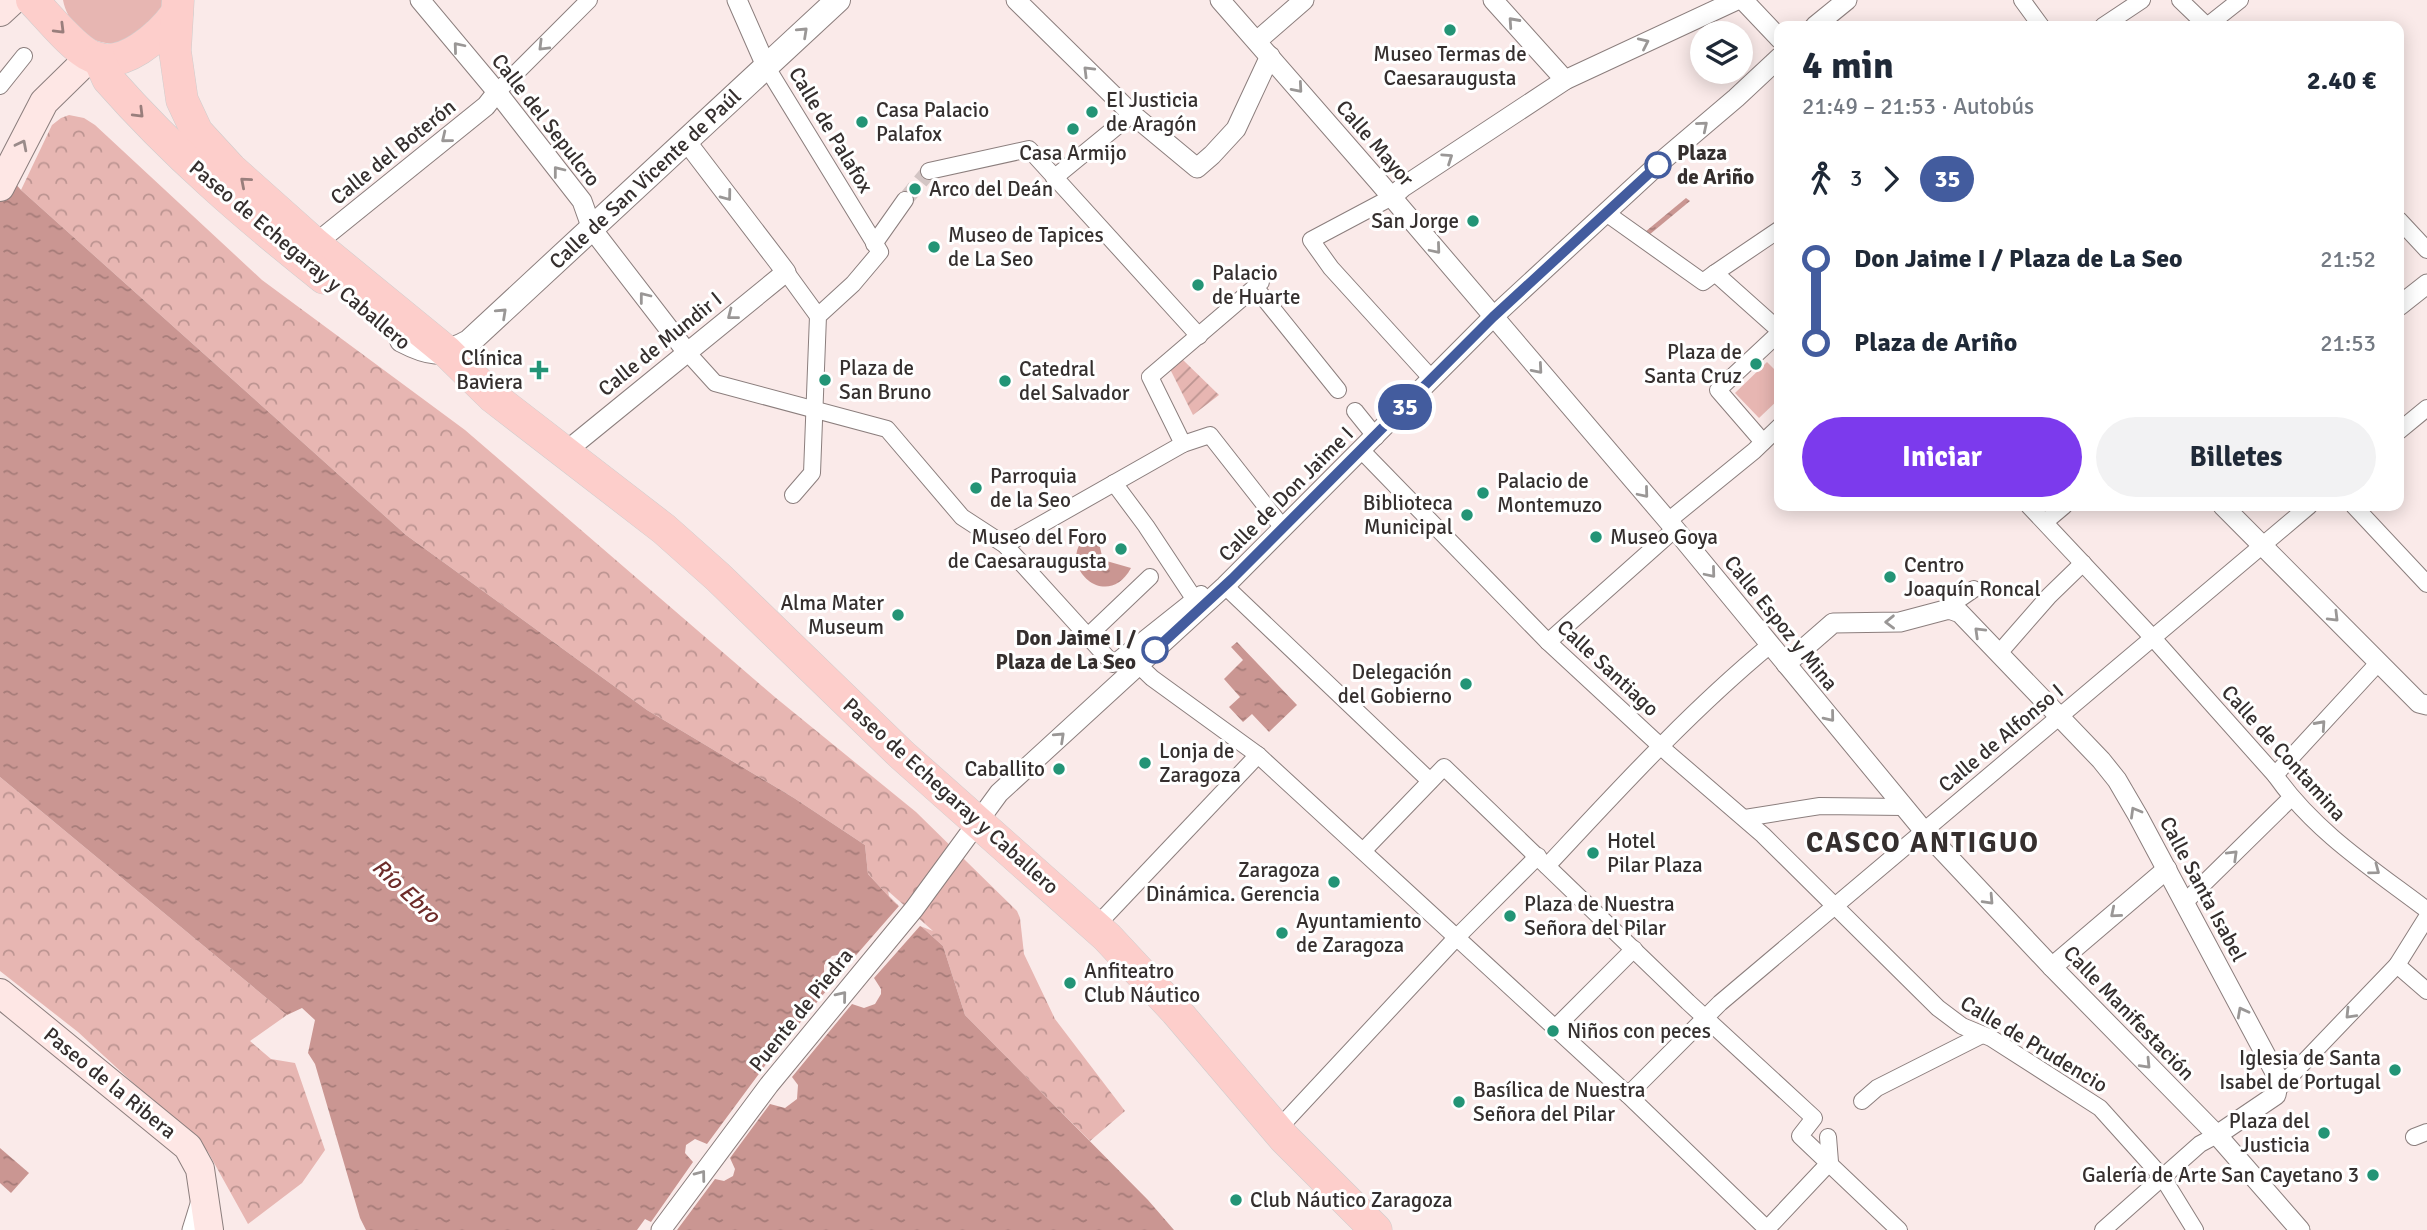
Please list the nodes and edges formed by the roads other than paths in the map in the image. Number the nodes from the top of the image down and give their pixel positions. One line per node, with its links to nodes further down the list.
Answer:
1 (13, 0): 19 (main road)
2 (32, 0): 28 (main road, Paseo de Echegaray y Caballero, one-way to 28)
3 (420, 0): 33 (street, Calle del Sepulcro, one-way to 3)
4 (589, 0): 33 (street, one-way to 33)
5 (737, 0): 30 (street, Calle de Palafox)
6 (838, 0): 30 (street, Calle de San Vicente de Paúl, one-way to 6)
7 (1016, 0): 34 (street, one-way to 7)
8 (1220, 0): 26 (street, Calle Mayor)
9 (1304, 0): 26 (street)
10 (1493, 0): 31 (street, one-way to 10)
11 (1737, 0): 31 (street, one-way to 11)
12 (1743, 0): 25 (street)
13 (1847, 0): 20 (street)
14 (2022, 0): 21 (street)
15 (2142, 0): 22 (street)
16 (2180, 0): 23 (street)
17 (2240, 0): 24 (street)
18 (178, 6): 28 (main road); 45 (main road, Paseo de Echegaray y Caballero, one-way to 18)
19 (0, 12)
20 (1821, 21)
21 (2037, 21)
22 (2110, 21)
23 (2202, 21)
24 (2213, 21)
25 (1774, 33)
26 (1263, 49): 34 (street); 39 (street, Calle Mayor, one-way to 39)
27 (24, 56): 32 (street)
28 (95, 58): 38 (main road, one-way to 28); 57 (main road, Paseo de Echegaray y Caballero, one-way to 57)
29 (1774, 62): 41 (street, Calle de Don Jaime I, one-way to 29)
30 (766, 66): 35 (street, Calle de San Vicente de Paúl); 46 (street, Calle de Palafox)
31 (1565, 80): 39 (street, one-way to 31)
32 (3, 82)
33 (497, 92): 43 (street, Calle del Sepulcro, one-way to 33); 45 (street, Calle del Boterón, one-way to 45)
34 (1132, 114): 37 (street)
35 (686, 141): 43 (street, Calle de San Vicente de Paúl); 48 (street, one-way to 48)
36 (929, 171): 37 (street)
37 (1054, 178): 55 (street)
38 (0, 187)
39 (1392, 197): 53 (street, Calle Mayor, one-way to 53); 60 (street)
40 (905, 200): 46 (street)
41 (1606, 213): 49 (street); 53 (street, Calle de Don Jaime I)
42 (2404, 225): 47 (street)
43 (592, 229): 58 (street, Calle del Sepulcro, one-way to 43); 59 (street, Calle de San Vicente de Paúl, one-way to 43)
44 (1774, 233): 49 (street)
45 (315, 244): 59 (main road, Paseo de Echegaray y Caballero)
46 (874, 244): 52 (street)
47 (2427, 250)
48 (786, 272): 52 (street); 58 (street, Calle de Mundir I, one-way to 58)
49 (1718, 276): 54 (street)
50 (2427, 284): 51 (street)
51 (2404, 302)
52 (818, 316): 64 (street)
53 (1493, 317): 60 (street, Calle de Don Jaime I); 80 (street, Calle Espoz y Mina, one-way to 80)
54 (1774, 326)
55 (1199, 336): 61 (street); 68 (street)
56 (1774, 338): 70 (street)
57 (402, 340): 59 (street); 62 (main road, Paseo de Echegaray y Caballero)
58 (687, 351): 64 (street, Calle del Sepulcro); 71 (street, Calle de Mundir I)
59 (447, 352): 62 (main road, Paseo de Echegaray y Caballero)
60 (1432, 379): 69 (street, Calle de Don Jaime I)
61 (1338, 390)
62 (492, 397): 71 (main road, Paseo de Echegaray y Caballero)
63 (2427, 408): 66 (street)
64 (816, 410): 73 (street); 82 (street)
65 (1355, 411): 69 (street, Calle Santiago)
66 (2404, 427)
67 (1774, 432): 70 (street)
68 (1183, 444): 72 (street); 81 (street)
69 (1369, 444): 81 (street, Calle de Don Jaime I); 92 (street, Calle Santiago)
70 (1759, 446): 80 (street)
71 (565, 452): 107 (main road, Paseo de Echegaray y Caballero)
72 (1120, 480): 82 (street); 95 (street)
73 (793, 495)
74 (2034, 511): 79 (street, Calle de Contamina)
75 (2058, 511): 79 (street)
76 (2228, 511): 83 (street)
77 (2303, 511): 83 (street, Calle de Alfonso I)
78 (2359, 511): 86 (street)
79 (2045, 522): 84 (street, Calle de Contamina)
80 (1671, 525): 92 (street); 93 (street, Calle Espoz y Mina, one-way to 93)
81 (1283, 528): 87 (street, Calle de Don Jaime I)
82 (1005, 545): 90 (street)
83 (2263, 545): 91 (street, Calle de Alfonso I); 96 (street, one-way to 96)
84 (2083, 564): 91 (street, Calle de Contamina); 94 (street)
85 (1150, 577): 90 (street)
86 (2427, 584)
87 (1225, 586): 95 (street, Calle de Don Jaime I); 103 (street)
88 (1974, 589): 89 (street)
89 (1945, 609): 94 (street, Calle Santa Isabel, one-way to 89); 97 (street, one-way to 97)
90 (1088, 636): 95 (street)
91 (2152, 638): 99 (street, Calle de Alfonso I); 102 (street, Calle de Contamina)
92 (1548, 642): 100 (street, Calle Santiago)
93 (1770, 645): 97 (street, Calle Espoz y Mina); 100 (street)
94 (2000, 653): 99 (street, Calle Santa Isabel)
95 (1132, 659): 101 (street); 107 (street, Calle de Don Jaime I, one-way to 95)
96 (2379, 662): 98 (street); 102 (street, one-way to 96)
97 (1786, 664): 105 (street, Calle Espoz y Mina, one-way to 105)
98 (2427, 705)
99 (2061, 716): 108 (street, Calle de Alfonso I); 111 (street, Calle Santa Isabel, one-way to 99)
100 (1659, 745): 106 (street, Calle Santiago); 110 (street)
101 (1258, 755): 109 (street); 116 (street)
102 (2275, 775): 104 (street, Calle de Contamina)
103 (1430, 781): 109 (street); 110 (street)
104 (2291, 798): 112 (street, one-way to 104); 114 (street, Calle de Contamina, one-way to 114)
105 (1903, 807): 106 (street); 108 (street, Calle Espoz y Mina)
106 (1745, 818): 113 (street, Calle Santiago)
107 (979, 821): 116 (main road, Paseo de Echegaray y Caballero); 138 (street, Puente de Piedra, one-way to 107)
108 (1924, 831): 113 (street, Calle de Alfonso I); 120 (street, Calle Manifestación, one-way to 120)
109 (1363, 851): 117 (street)
110 (1542, 861): 117 (street); 118 (street)
111 (2168, 869): 112 (street, Calle Santa Isabel); 120 (street, one-way to 120)
112 (2185, 903): 126 (street, Calle Santa Isabel, one-way to 112)
113 (1835, 907): 123 (street, Calle de Alfonso I); 125 (street, Calle de Prudencio)
114 (2427, 909)
115 (2427, 917): 119 (street)
116 (1096, 926): 129 (main road, Paseo de Echegaray y Caballero)
117 (1456, 938): 124 (street); 129 (street)
118 (1634, 950): 123 (street); 124 (street)
119 (2397, 965): 121 (street); 126 (street, one-way to 126)
120 (2052, 967): 130 (street, Calle Manifestación, one-way to 130)
121 (2427, 991)
122 (0, 993): 134 (main road, Paseo de la Ribera)
123 (1705, 1017): 127 (street); 132 (street)
124 (1555, 1028): 127 (street)
125 (1982, 1035): 128 (street); 133 (street, Calle de Prudencio)
126 (2278, 1092): 130 (street)
127 (1628, 1095): 140 (street)
128 (1862, 1101)
129 (1278, 1129): 139 (main road, Paseo de Echegaray y Caballero)
130 (2217, 1135): 133 (street); 135 (street, Calle Manifestación)
131 (1828, 1137): 132 (street)
132 (1830, 1162): 140 (street); 141 (street)
133 (2163, 1178): 142 (street); 143 (street, Calle de Prudencio)
134 (203, 1186): 136 (street); 137 (main road, Paseo de la Ribera)
135 (2297, 1229)
136 (192, 1230)
137 (209, 1230)
138 (661, 1230)
139 (1376, 1230)
140 (1767, 1230)
141 (1899, 1230)
142 (2103, 1230)
143 (2195, 1230)

